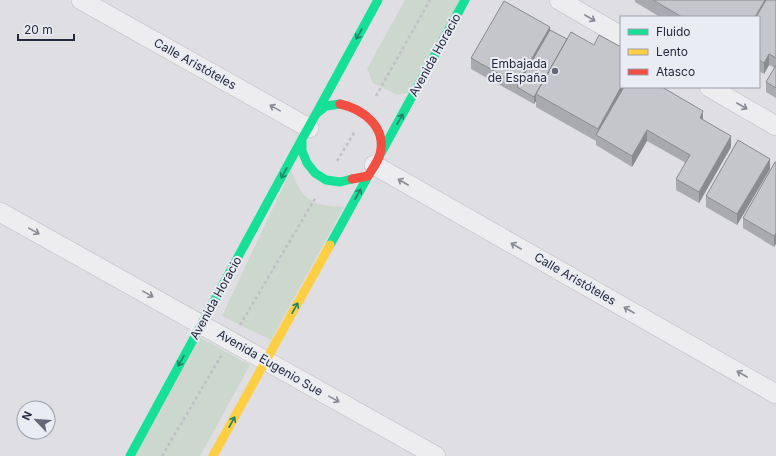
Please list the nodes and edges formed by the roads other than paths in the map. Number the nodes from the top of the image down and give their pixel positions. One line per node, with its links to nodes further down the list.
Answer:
1 (81, 0): 8 (street, Calle Aristóteles, one-way to 1)
2 (378, 0): 8 (street, Avenida Horacio, one-way to 8)
3 (465, 0): 9 (street, Avenida Horacio, one-way to 3)
4 (559, 0): 5 (street, one-way to 5)
5 (620, 35)
6 (711, 88): 7 (street, one-way to 7)
7 (776, 126)
8 (309, 127): 9 (street); 9 (street); 11 (street, Avenida Horacio, one-way to 11)
9 (374, 165): 12 (street, Avenida Horacio, one-way to 9); 13 (street, Calle Aristóteles, one-way to 9)
10 (0, 212): 11 (street, Avenida Eugenio Sue, one-way to 11)
11 (202, 324): 12 (street, Avenida Eugenio Sue); 14 (street, Avenida Horacio, one-way to 14)
12 (266, 360): 15 (street, Avenida Horacio, one-way to 12); 16 (street, Avenida Eugenio Sue, one-way to 16)
13 (776, 394)
14 (130, 456)
15 (213, 456)
16 (436, 456)

